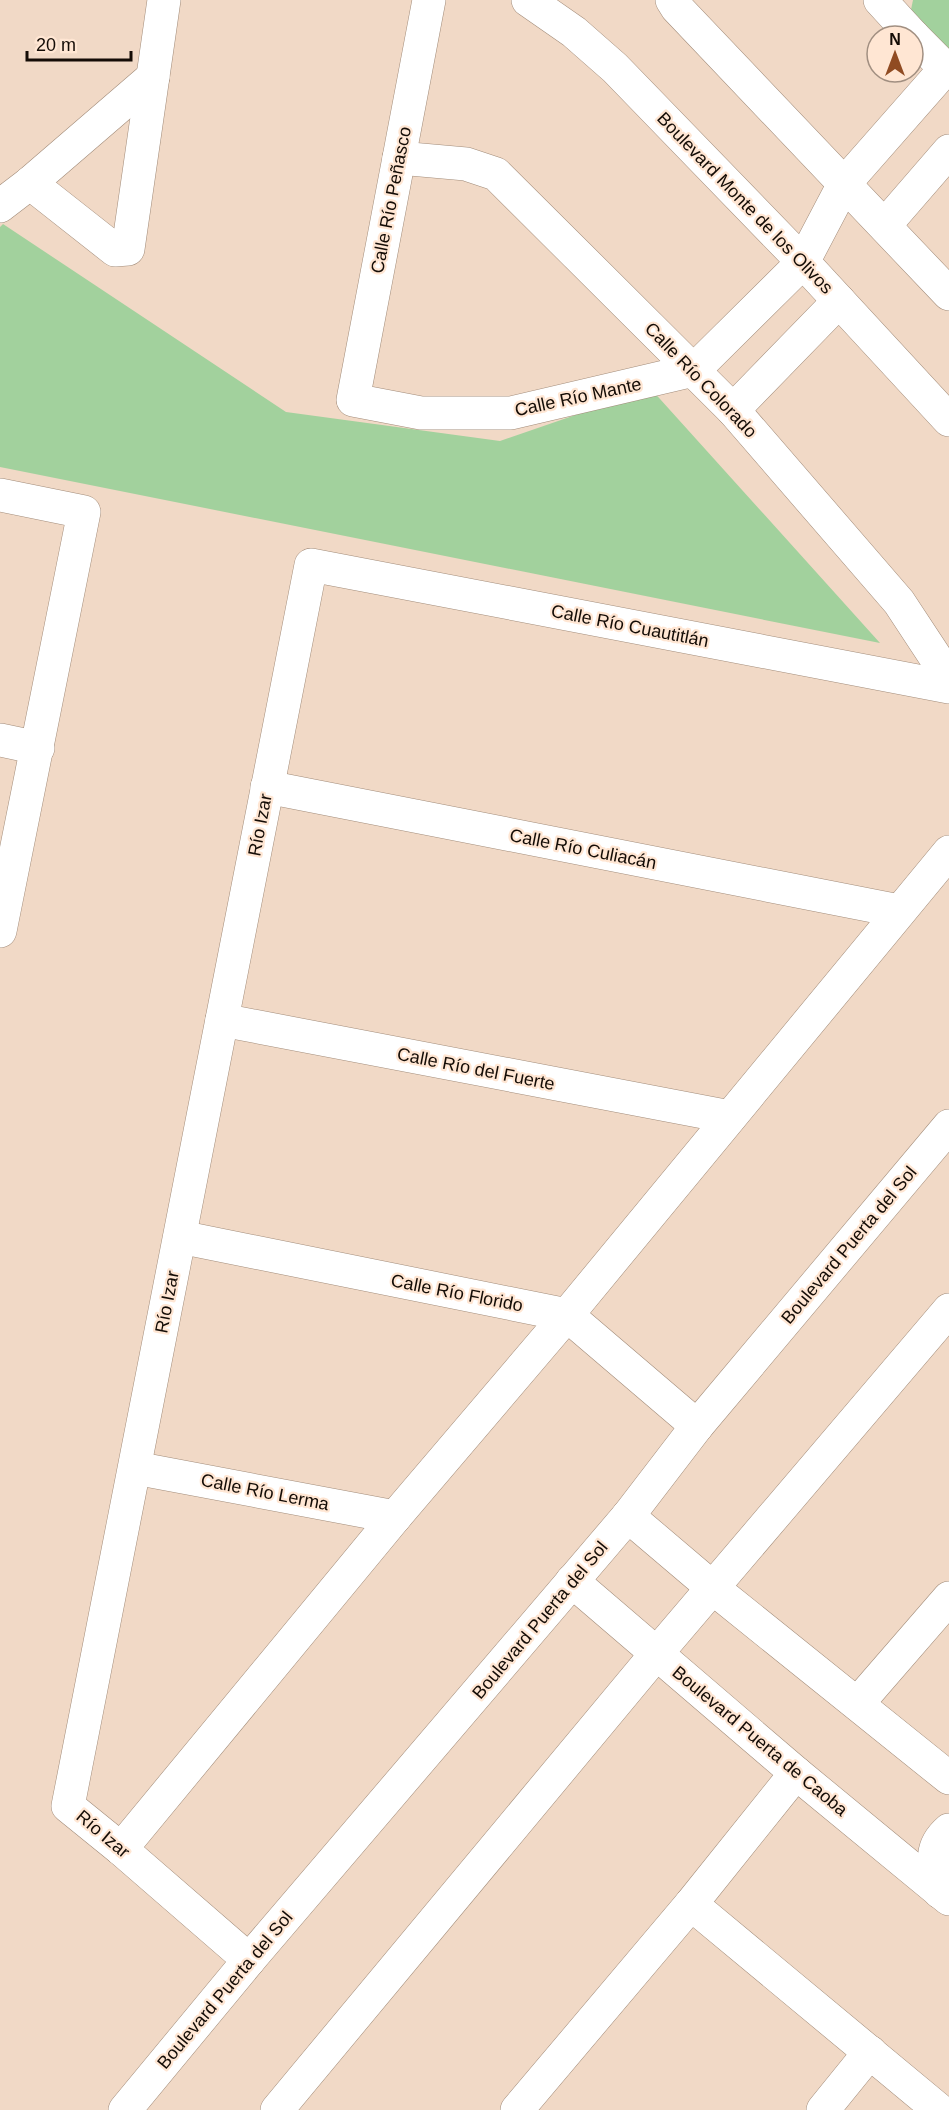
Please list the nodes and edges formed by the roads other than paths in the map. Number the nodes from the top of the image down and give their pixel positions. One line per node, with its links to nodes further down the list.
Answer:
1 (164, 0): 7 (street)
2 (429, 0): 9 (street, Calle Río Peñasco)
3 (528, 0): 14 (street, Boulevard Monte de los Olivos)
4 (672, 0): 11 (street)
5 (902, 18): 6 (street)
6 (947, 70): 11 (street)
7 (153, 77): 10 (street); 10 (street)
8 (949, 151): 13 (street)
9 (399, 159): 17 (street, Calle Río Colorado); 18 (street, Calle Río Peñasco)
10 (30, 183): 12 (street)
11 (844, 184): 13 (street); 14 (street)
12 (0, 206)
13 (885, 225): 15 (street)
14 (803, 262): 16 (street, Boulevard Monte de los Olivos); 17 (street)
15 (949, 294)
16 (839, 301): 19 (street); 20 (street, Boulevard Monte de los Olivos)
17 (694, 370): 18 (street, Calle Río Mante); 19 (street, Calle Río Colorado)
18 (353, 400)
19 (733, 410): 23 (street, Calle Río Colorado)
20 (949, 420)
21 (0, 495): 26 (street)
22 (311, 565): 24 (street, Calle Río Cuautitlán); 27 (street, Río Izar)
23 (949, 678)
24 (949, 687)
25 (0, 740): 26 (street)
26 (38, 748): 30 (street)
27 (267, 787): 29 (street, Calle Río Culiacán); 31 (street, Río Izar)
28 (949, 852): 29 (street)
29 (899, 911): 32 (street)
30 (0, 932)
31 (222, 1020): 32 (street, Calle Río del Fuerte); 34 (street, Río Izar)
32 (730, 1117): 36 (street)
33 (949, 1126): 37 (street, Boulevard Puerta del Sol)
34 (180, 1237): 36 (street, Calle Río Florido); 38 (street, Río Izar)
35 (949, 1310): 42 (street)
36 (567, 1315): 37 (street, Calle Río Florido); 40 (street)
37 (697, 1426): 39 (street, Boulevard Puerta del Sol)
38 (135, 1468): 40 (street, Calle Río Lerma); 49 (street, Río Izar)
39 (628, 1516): 41 (street, Boulevard Puerta del Sol); 42 (street)
40 (395, 1517): 49 (street)
41 (572, 1581): 44 (street, Boulevard Puerta de Caoba); 52 (street, Boulevard Puerta del Sol)
42 (714, 1589): 44 (street); 45 (street)
43 (949, 1598): 45 (street)
44 (657, 1653): 46 (street, Boulevard Puerta de Caoba); 55 (street)
45 (858, 1703): 47 (street)
46 (796, 1773): 50 (street, Boulevard Puerta de Caoba); 51 (street)
47 (949, 1778)
48 (949, 1830): 50 (street)
49 (121, 1849): 52 (street, Río Izar)
50 (945, 1896)
51 (692, 1904): 53 (street); 56 (street)
52 (249, 1960): 54 (street, Boulevard Puerta del Sol)
53 (870, 2052): 57 (street); 58 (street)
54 (125, 2110)
55 (277, 2110)
56 (517, 2110)
57 (823, 2110)
58 (939, 2110)

